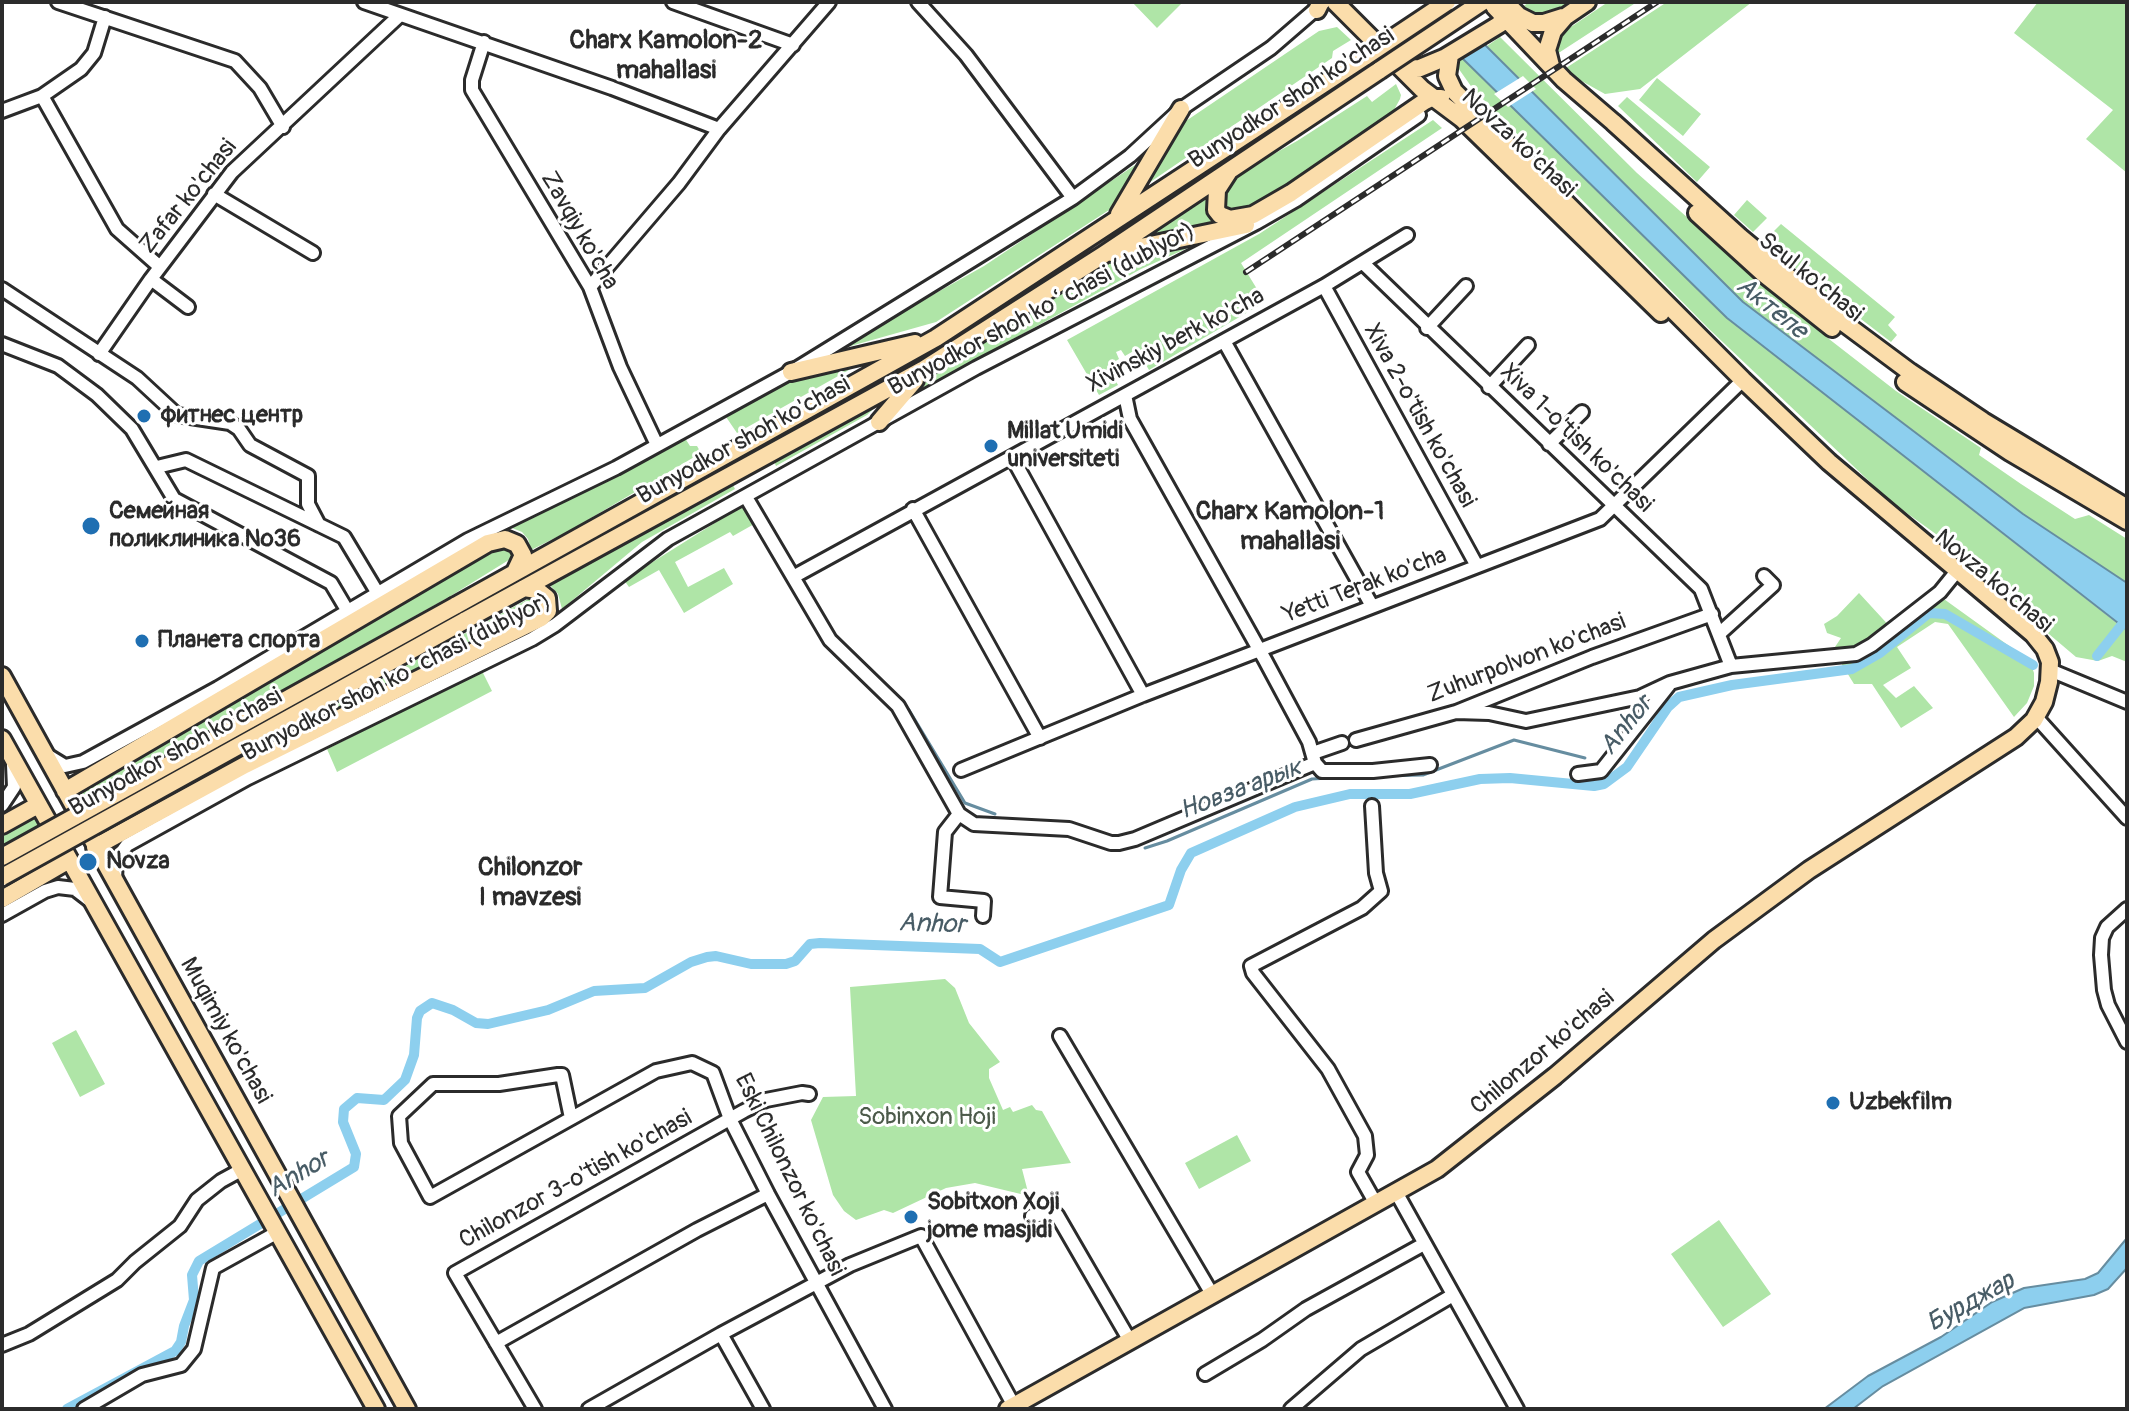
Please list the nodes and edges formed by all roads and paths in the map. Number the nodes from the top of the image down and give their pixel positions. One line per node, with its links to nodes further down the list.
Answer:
1 (58, 2): 13 (street)
2 (364, 2): 12 (street)
3 (673, 2): 17 (street)
4 (829, 2): 17 (street)
5 (918, 2): 31 (street)
6 (1447, 2): 32 (main road, Bunyodkor shoh ko'chasi, bridge)
7 (1482, 2): 29 (main road, Bunyodkor shoh ko'chasi, bridge)
8 (1490, 2): 15 (main road, Seul ko'chasi)
9 (1587, 2): 14 (main road)
10 (1321, 5): 23 (street)
11 (1341, 5): 20 (main road)
12 (400, 15): 16 (street); 27 (street, Zafar ko'chasi)
13 (105, 17): 21 (street); 27 (street)
14 (1565, 17): 15 (main road); 19 (main road)
15 (1499, 18): 18 (main road); 19 (main road, Seul ko'chasi); 66 (main road, Seul ko'chasi)
16 (484, 42): 28 (street); 42 (street, Zavqiy ko'cha)
17 (793, 45): 28 (street)
18 (1450, 55): 20 (main road); 22 (main road); 25 (main road, Novza ko'chasi)
19 (1552, 68): 64 (main road, Seul ko'chasi)
20 (1402, 69): 22 (main road, Novza ko'chasi); 26 (main road)
21 (42, 96): 24 (street); 38 (street)
22 (1429, 104): 25 (main road); 26 (main road); 33 (street, Bunyodkor shoh koʻchasi (dublyor))
23 (1181, 109): 31 (street); 32 (main road)
24 (2, 111)
25 (1465, 113): 53 (main road, Novza ko'chasi)
26 (1406, 115): 29 (main road)
27 (283, 127): 30 (street, Zafar ko'chasi)
28 (719, 129): 42 (street)
29 (1231, 168): 36 (main road, Bunyodkor shoh ko'chasi)
30 (214, 194): 35 (street); 38 (street, Zafar ko'chasi)
31 (1073, 198): 52 (street)
32 (1115, 221): 46 (main road, Bunyodkor shoh ko'chasi)
33 (1256, 223): 36 (main road); 57 (street, Bunyodkor shoh koʻchasi (dublyor))
34 (1407, 235): 37 (street, Xivinskiy berk ko'cha)
35 (313, 253)
36 (1103, 255): 51 (main road, Bunyodkor shoh ko'chasi)
37 (1363, 263): 40 (street, Xivinskiy berk ko'cha); 45 (street, Xiva 1-o'tish ko'chasi)
38 (160, 267): 39 (street, Zafar ko'chasi)
39 (151, 279): 44 (street); 50 (street, Zafar ko'chasi)
40 (1324, 286): 47 (street, Xivinskiy berk ko'cha); 68 (street, Xiva 2-o'tish ko'chasi)
41 (1466, 286): 45 (street)
42 (590, 287): 59 (street, Zavqiy ko'cha)
43 (2, 289): 50 (street)
44 (188, 307)
45 (1427, 328): 54 (street, Xiva 1-o'tish ko'chasi)
46 (936, 338): 52 (main road); 69 (main road, Bunyodkor shoh ko'chasi)
47 (1224, 341): 55 (street, Xivinskiy berk ko'cha); 75 (street)
48 (2, 344): 61 (street)
49 (1528, 345): 54 (street)
50 (99, 354): 67 (street)
51 (924, 369): 57 (main road); 73 (main road, Bunyodkor shoh ko'chasi)
52 (791, 372): 59 (street)
53 (1739, 383): 63 (street, Yetti Terak ko'cha); 70 (main road, Novza ko'chasi)
54 (1489, 387): 58 (street, Xiva 1-o'tish ko'chasi)
55 (1125, 395): 60 (street, Xivinskiy berk ko'cha); 79 (street)
56 (1582, 412): 58 (street)
57 (879, 422): 62 (street, Bunyodkor shoh koʻchasi (dublyor))
58 (1549, 444): 63 (street, Xiva 1-o'tish ko'chasi)
59 (657, 445): 74 (street)
60 (1012, 457): 65 (street, Xivinskiy berk ko'cha); 84 (street)
61 (157, 467): 67 (street); 76 (street)
62 (746, 497): 72 (street); 93 (street, Bunyodkor shoh koʻchasi (dublyor))
63 (1615, 507): 68 (street, Yetti Terak ko'cha); 77 (street, Xiva 1-o'tish ko'chasi)
64 (2127, 508)
65 (913, 509): 72 (street, Xivinskiy berk ko'cha); 88 (street)
66 (2127, 521)
67 (319, 525): 74 (street)
68 (1477, 566): 75 (street, Yetti Terak ko'cha)
69 (515, 572): 98 (main road); 106 (main road, Bunyodkor shoh ko'chasi, bridge)
70 (1955, 575): 80 (street); 81 (main road, Novza ko'chasi)
71 (1764, 576): 78 (street)
72 (793, 577): 102 (street)
73 (524, 588): 93 (main road); 108 (main road, Bunyodkor shoh ko'chasi, bridge)
74 (377, 592): 76 (street)
75 (1372, 606): 79 (street, Yetti Terak ko'cha)
76 (347, 610): 92 (street)
77 (1712, 614): 78 (street, Xiva 1-o'tish ko'chasi); 86 (street, Zuhurpolvon ko'chasi)
78 (1719, 634): 80 (street, Xiva 1-o'tish ko'chasi)
79 (1260, 651): 84 (street, Yetti Terak ko'cha); 94 (street)
80 (1731, 666): 83 (street)
81 (2050, 670): 85 (street); 87 (main road)
82 (2, 676): 92 (main road, Muqimiy ko'chasi)
83 (1670, 683): 86 (street); 97 (street)
84 (1143, 695): 88 (street, Yetti Terak ko'cha)
85 (2127, 702)
86 (1456, 712): 89 (street, Zuhurpolvon ko'chasi)
87 (2036, 717): 103 (street); 121 (main road, Chilonzor ko'chasi)
88 (1040, 738): 96 (street, Yetti Terak ko'cha)
89 (1356, 740)
90 (1342, 743): 94 (street)
91 (5, 745): 99 (street); 100 (main road)
92 (40, 746): 98 (main road, Muqimiy ko'chasi)
93 (276, 757): 105 (main road); 109 (street, Bunyodkor shoh koʻchasi (dublyor))
94 (1314, 758): 95 (street); 102 (street)
95 (1430, 765)
96 (961, 770)
97 (1578, 774)
98 (65, 791): 105 (main road, Muqimiy ko'chasi)
99 (2, 805)
100 (38, 805): 104 (main road); 107 (main road)
101 (1372, 806): 123 (street)
102 (959, 814): 114 (street)
103 (2126, 816)
104 (2, 825)
105 (95, 847): 109 (main road, Muqimiy ko'chasi)
106 (2, 857)
107 (69, 860): 110 (main road); 111 (main road)
108 (2, 877)
109 (117, 886): 139 (main road, Muqimiy ko'chasi)
110 (2, 899)
111 (96, 907): 113 (street); 120 (main road)
112 (2127, 909): 116 (street)
113 (2, 915)
114 (983, 916)
115 (1060, 1036): 128 (street)
116 (2127, 1042)
117 (809, 1094): 119 (street)
118 (571, 1118): 118 (street, Eski Chilonzor ko'chasi); 119 (street, Eski Chilonzor ko'chasi)
119 (730, 1119): 122 (street, Eski Chilonzor ko'chasi); 132 (street, Chilonzor 3-o'tish ko'chasi)
120 (243, 1169): 125 (main road); 133 (street)
121 (1396, 1192): 123 (main road, Chilonzor ko'chasi); 126 (street)
122 (768, 1194): 127 (street, Eski Chilonzor ko'chasi); 132 (street)
123 (1375, 1202): 128 (main road, Chilonzor ko'chasi)
124 (1032, 1216): 131 (street)
125 (277, 1230): 137 (street); 138 (main road)
126 (1424, 1244): 129 (street); 134 (street)
127 (817, 1283): 130 (street); 135 (street); 142 (street, Eski Chilonzor ko'chasi)
128 (1212, 1294): 131 (main road, Chilonzor ko'chasi)
129 (1453, 1295): 143 (street); 144 (street)
130 (721, 1334): 136 (street); 141 (street)
131 (1130, 1341): 135 (main road, Chilonzor ko'chasi)
132 (496, 1343): 140 (street, Chilonzor 3-o'tish ko'chasi)
133 (2, 1345)
134 (1205, 1374)
135 (1011, 1407)
136 (759, 1408)
137 (84, 1409)
138 (376, 1409)
139 (407, 1409)
140 (535, 1409)
141 (589, 1409)
142 (885, 1409)
143 (1291, 1409)
144 (1517, 1409)

